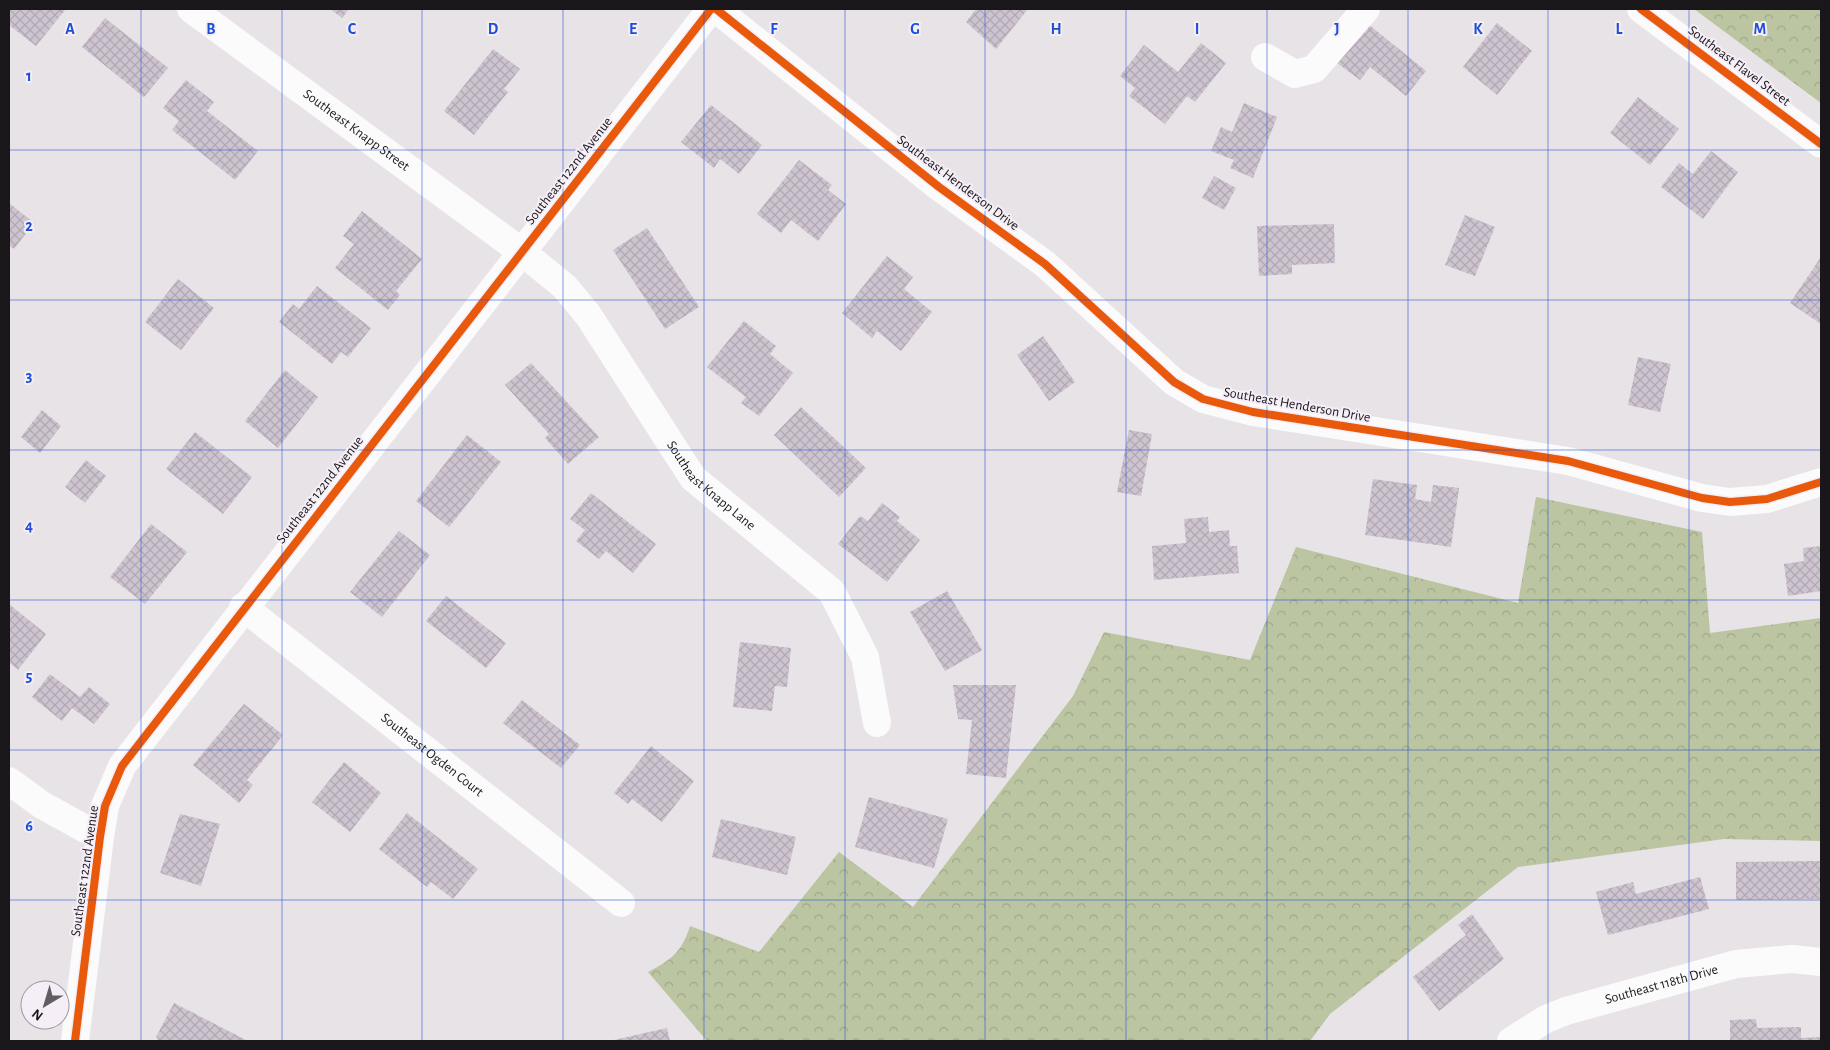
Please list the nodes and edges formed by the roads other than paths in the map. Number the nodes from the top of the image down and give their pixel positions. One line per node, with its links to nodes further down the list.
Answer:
1 (191, 9): 8 (street, Southeast Knapp Street)
2 (711, 9): 8 (street, Southeast 122nd Avenue)
3 (716, 9): 9 (street, Southeast Henderson Drive)
4 (1366, 9): 6 (street)
5 (1641, 9): 7 (street, Southeast Flavel Street)
6 (1265, 57)
7 (1821, 144)
8 (522, 252): 10 (street, Southeast 122nd Avenue); 11 (street, Southeast Knapp Lane)
9 (1821, 482)
10 (244, 607): 13 (street, Southeast 122nd Avenue); 14 (street, Southeast Ogden Court)
11 (876, 723)
12 (9, 781): 13 (street)
13 (100, 837): 16 (street, Southeast 122nd Avenue)
14 (621, 903)
15 (1821, 962): 17 (street, Southeast 118th Drive)
16 (76, 1041)
17 (1511, 1041)

